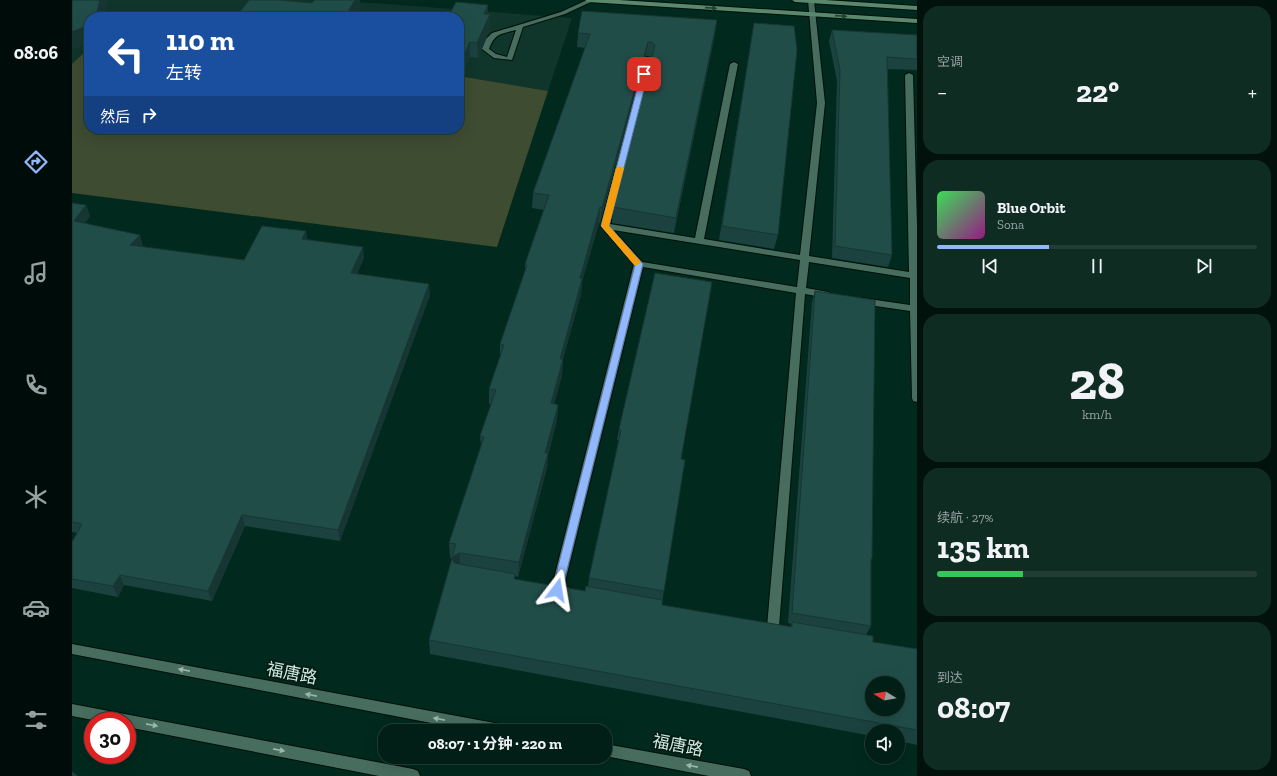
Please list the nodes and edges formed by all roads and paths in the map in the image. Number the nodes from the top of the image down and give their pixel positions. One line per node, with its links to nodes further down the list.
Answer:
1 (588, 0): 2 (main road)
2 (592, 0): 6 (main road, one-way to 6); 8 (street)
3 (795, 0): 4 (main road)
4 (811, 1): 5 (main road); 6 (street)
5 (917, 8)
6 (812, 15): 7 (main road, one-way to 7); 14 (street)
7 (917, 21)
8 (520, 27): 8 (street)
9 (648, 59): 12 (street)
10 (734, 64): 13 (street)
11 (909, 75): 16 (street)
12 (605, 226): 13 (street); 15 (street)
13 (698, 241): 14 (street)
14 (804, 258): 16 (street); 17 (street)
15 (639, 264): 17 (street); 23 (street)
16 (914, 276): 20 (street)
17 (801, 291): 18 (street); 25 (street)
18 (839, 297)
19 (854, 299): 20 (street)
20 (915, 309): 21 (street)
21 (917, 398)
22 (542, 588): 23 (street)
23 (557, 590): 24 (street)
24 (580, 594)
25 (773, 627)
26 (72, 649): 28 (street, 福唐路, one-way to 26)
27 (72, 710): 30 (street, one-way to 30)
28 (468, 724)
29 (612, 751): 31 (street, 福唐路, one-way to 29)
30 (413, 776)
31 (744, 776)

